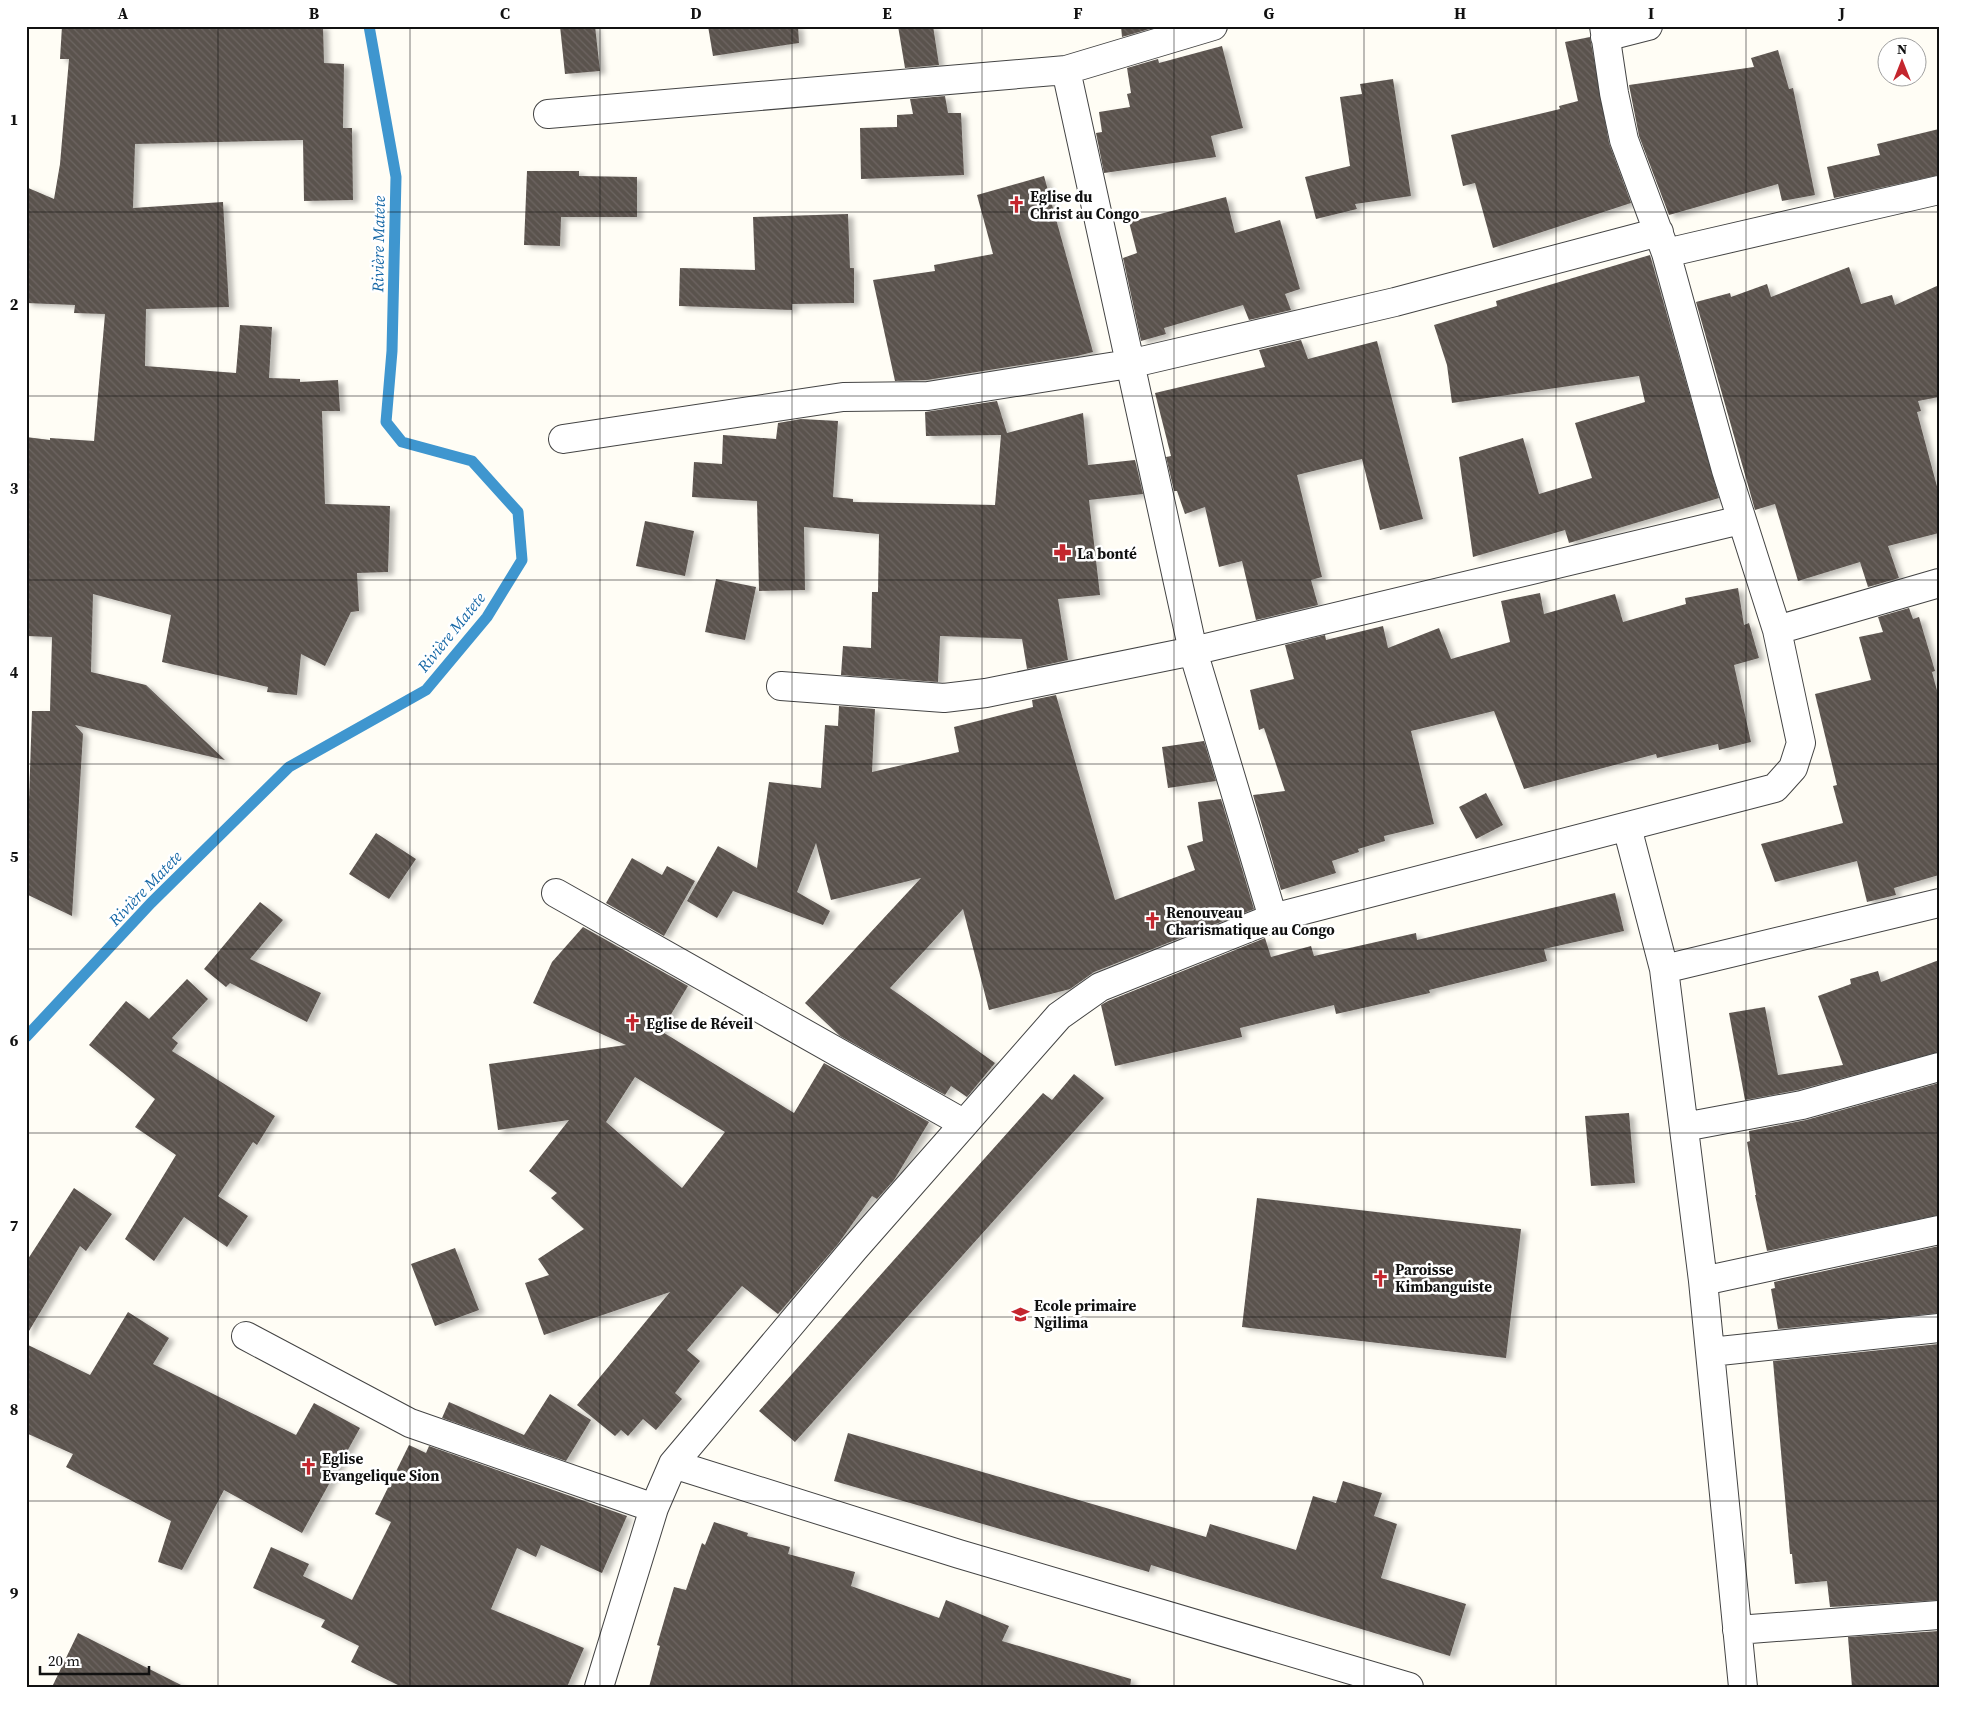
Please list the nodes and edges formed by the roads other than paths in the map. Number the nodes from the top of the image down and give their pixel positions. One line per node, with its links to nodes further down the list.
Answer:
1 (1213, 26): 4 (street)
2 (1648, 26): 3 (street)
3 (1604, 32): 7 (street)
4 (1066, 70): 5 (street); 8 (street)
5 (548, 114)
6 (1939, 190): 7 (street)
7 (1663, 243): 8 (street); 10 (street)
8 (1129, 364): 9 (street); 13 (street)
9 (563, 440)
10 (1741, 520): 12 (street); 13 (street)
11 (1939, 583): 12 (street)
12 (1777, 630): 15 (street)
13 (1193, 651): 14 (street); 18 (street)
14 (781, 686)
15 (1627, 827): 18 (street); 19 (street)
16 (556, 892): 21 (street)
17 (1939, 903): 19 (street)
18 (1273, 918): 21 (street)
19 (1664, 968): 22 (street)
20 (1939, 1067): 22 (street)
21 (963, 1123): 28 (street)
22 (1684, 1127): 24 (street)
23 (1939, 1230): 24 (street)
24 (1703, 1281): 27 (street)
25 (1939, 1328): 27 (street)
26 (246, 1336): 29 (street)
27 (1710, 1352): 31 (street)
28 (673, 1464): 29 (street); 33 (street)
29 (654, 1508): 32 (street)
30 (1939, 1615): 31 (street)
31 (1737, 1630): 34 (street)
32 (599, 1687)
33 (1409, 1687)
34 (1743, 1687)

